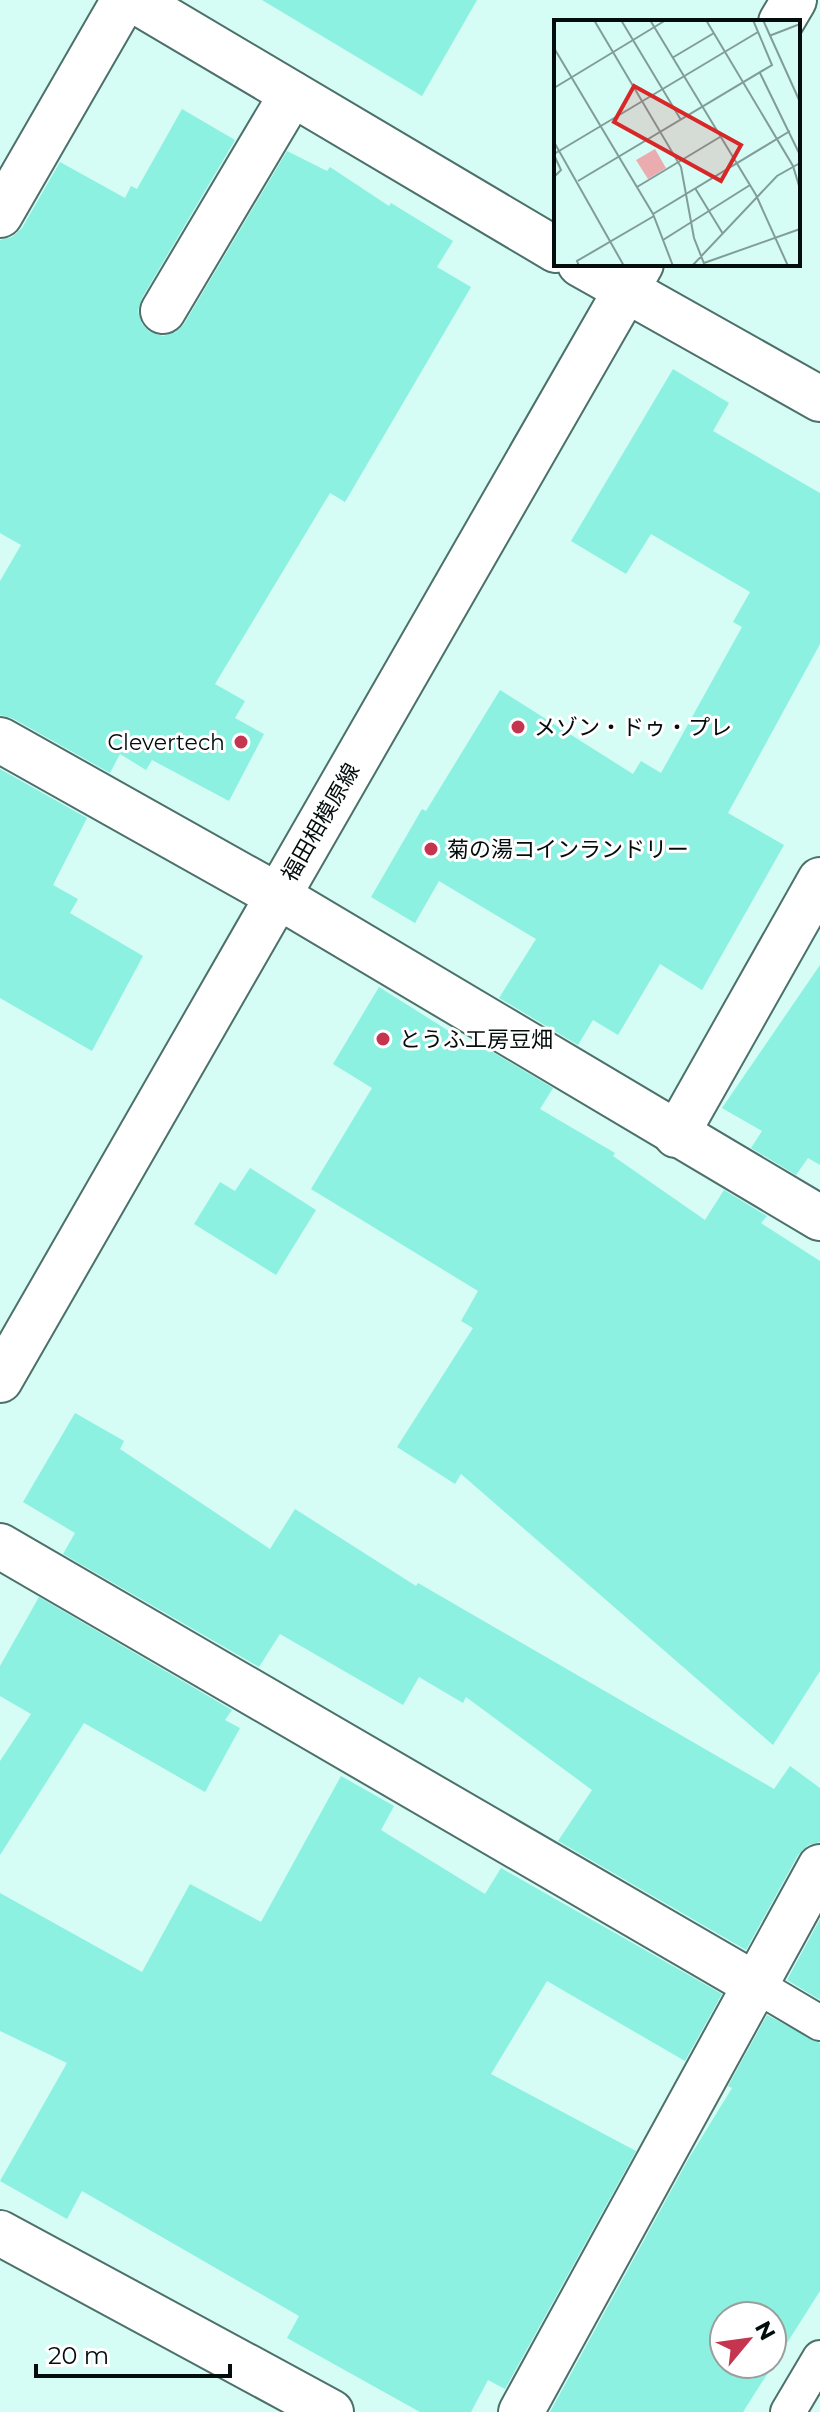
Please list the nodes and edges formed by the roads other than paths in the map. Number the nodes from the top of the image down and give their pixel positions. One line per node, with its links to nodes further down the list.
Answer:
1 (124, 0): 6 (street)
2 (134, 0): 5 (street)
3 (794, 0): 4 (street)
4 (782, 20)
5 (292, 94): 7 (street); 10 (street)
6 (0, 215)
7 (554, 249)
8 (588, 266): 9 (street)
9 (634, 277): 11 (street); 14 (street, 福田相模原線)
10 (163, 311)
11 (820, 399)
12 (0, 740): 14 (street)
13 (820, 880): 15 (street)
14 (278, 896): 15 (street); 17 (street, 福田相模原線)
15 (676, 1135): 16 (street)
16 (820, 1218)
17 (0, 1380)
18 (0, 1546): 20 (street)
19 (820, 1867): 20 (street)
20 (754, 1984): 21 (lane); 25 (street)
21 (820, 2023)
22 (0, 2233): 24 (street)
23 (820, 2358): 26 (lane)
24 (331, 2412)
25 (521, 2412)
26 (788, 2412)

